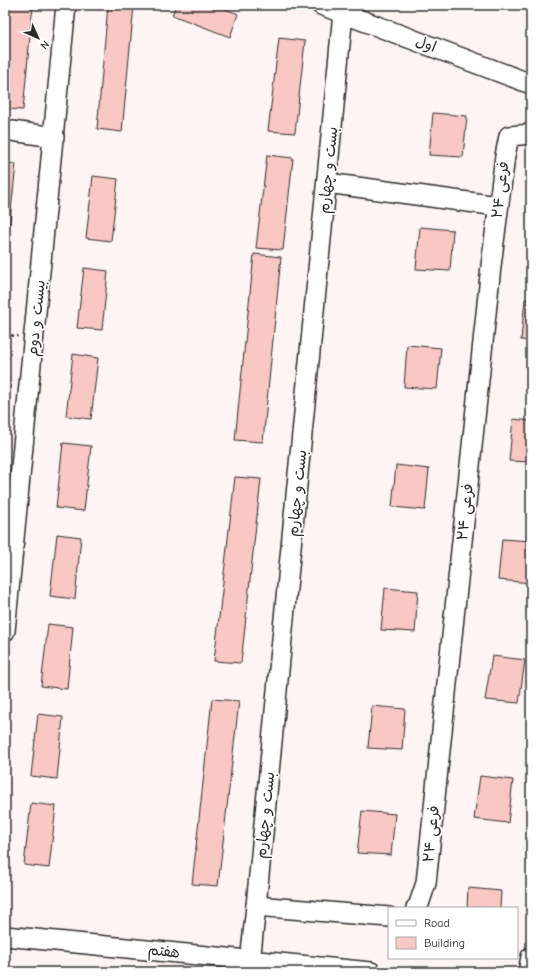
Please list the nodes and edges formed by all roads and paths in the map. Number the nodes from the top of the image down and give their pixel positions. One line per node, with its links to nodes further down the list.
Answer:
1 (66, 5): 7 (street, بیست و دوم)
2 (321, 5): 3 (street, اول)
3 (343, 13): 4 (street, اول); 8 (street, بست و چهارم)
4 (531, 84)
5 (5, 130): 7 (street)
6 (531, 134): 9 (street, فرعی ۲۴)
7 (54, 137): 10 (street, بیست و دوم)
8 (327, 183): 9 (street); 11 (street, بست و چهارم)
9 (498, 206): 12 (street, فرعی ۲۴)
10 (5, 631)
11 (256, 906): 13 (street); 16 (street, بست و چهارم)
12 (418, 907)
13 (388, 917)
14 (5, 936): 16 (street, هفتم)
15 (531, 957): 18 (street)
16 (249, 966): 17 (street, هفتم)
17 (371, 972)
18 (528, 972)

